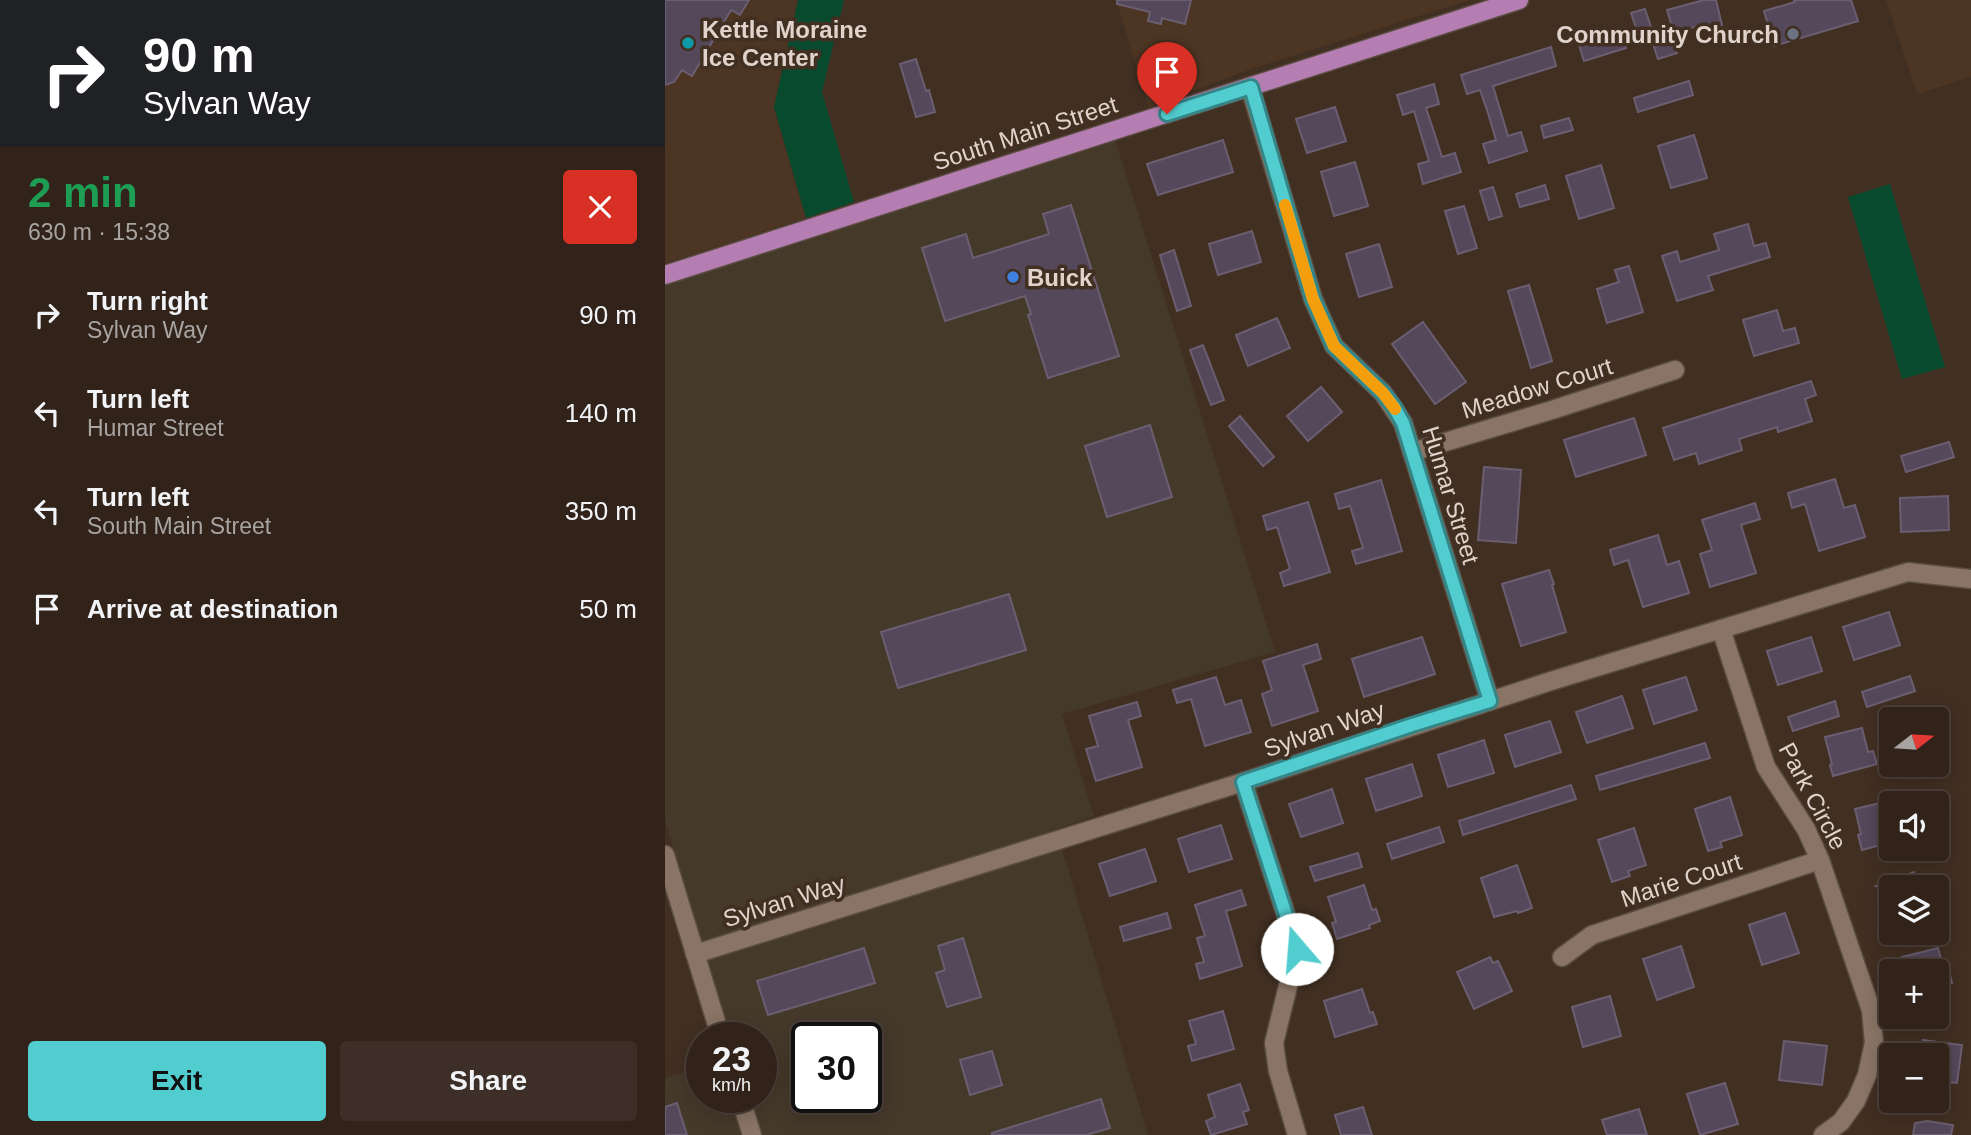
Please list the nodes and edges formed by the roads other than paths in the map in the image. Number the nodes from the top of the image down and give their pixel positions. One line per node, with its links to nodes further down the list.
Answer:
1 (1520, 0): 2 (main road, South Main Street)
2 (1251, 87): 3 (main road, South Main Street); 5 (street, Humar Street)
3 (665, 275)
4 (1675, 370): 5 (street, Meadow Court)
5 (1412, 452): 8 (street, Humar Street)
6 (1971, 579): 7 (street, Sylvan Way)
7 (1721, 629): 8 (street, Sylvan Way); 11 (street, Park Circle)
8 (1490, 701): 9 (street, Sylvan Way)
9 (1243, 782): 12 (street, Sylvan Way); 17 (street)
10 (665, 855): 12 (street)
11 (1820, 860): 13 (street, Marie Court); 18 (street, Park Circle)
12 (695, 954): 14 (street)
13 (1562, 957)
14 (716, 1022)
15 (745, 1113): 16 (street)
16 (752, 1135)
17 (1297, 1135)
18 (1823, 1135)

